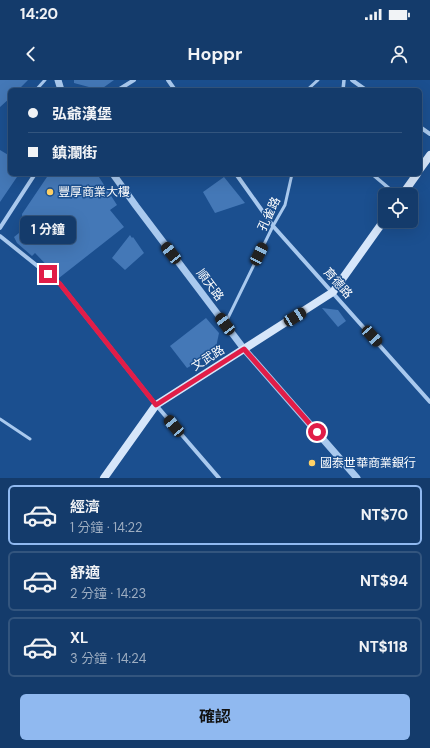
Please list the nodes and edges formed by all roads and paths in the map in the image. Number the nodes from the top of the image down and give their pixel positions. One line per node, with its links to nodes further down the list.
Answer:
1 (45, 80): 5 (lane)
2 (134, 80): 6 (street)
3 (318, 80): 7 (lane)
4 (352, 80): 8 (street)
5 (38, 88)
6 (121, 88)
7 (309, 88)
8 (363, 88)
9 (430, 155): 10 (main road)
10 (422, 166)
11 (34, 176): 20 (street)
12 (114, 176): 24 (street, 順天路)
13 (237, 176): 19 (street, 育德路)
14 (292, 176): 19 (lane, 孔雀路)
15 (374, 176): 17 (street)
16 (416, 176): 18 (main road)
17 (389, 188)
18 (407, 188)
19 (273, 226): 23 (street, 育德路); 24 (lane, 孔雀路)
20 (0, 228)
21 (379, 228): 23 (main road, 文武路)
22 (0, 236): 27 (street)
23 (333, 292): 25 (main road, 文武路); 26 (street, 育德路)
24 (225, 324): 25 (street, 順天路)
25 (244, 349): 27 (main road, 文武路); 32 (street, 順天路)
26 (430, 402)
27 (156, 405): 30 (main road, 文武路); 31 (street)
28 (0, 419): 29 (lane)
29 (30, 439)
30 (104, 478)
31 (219, 478)
32 (357, 478)

